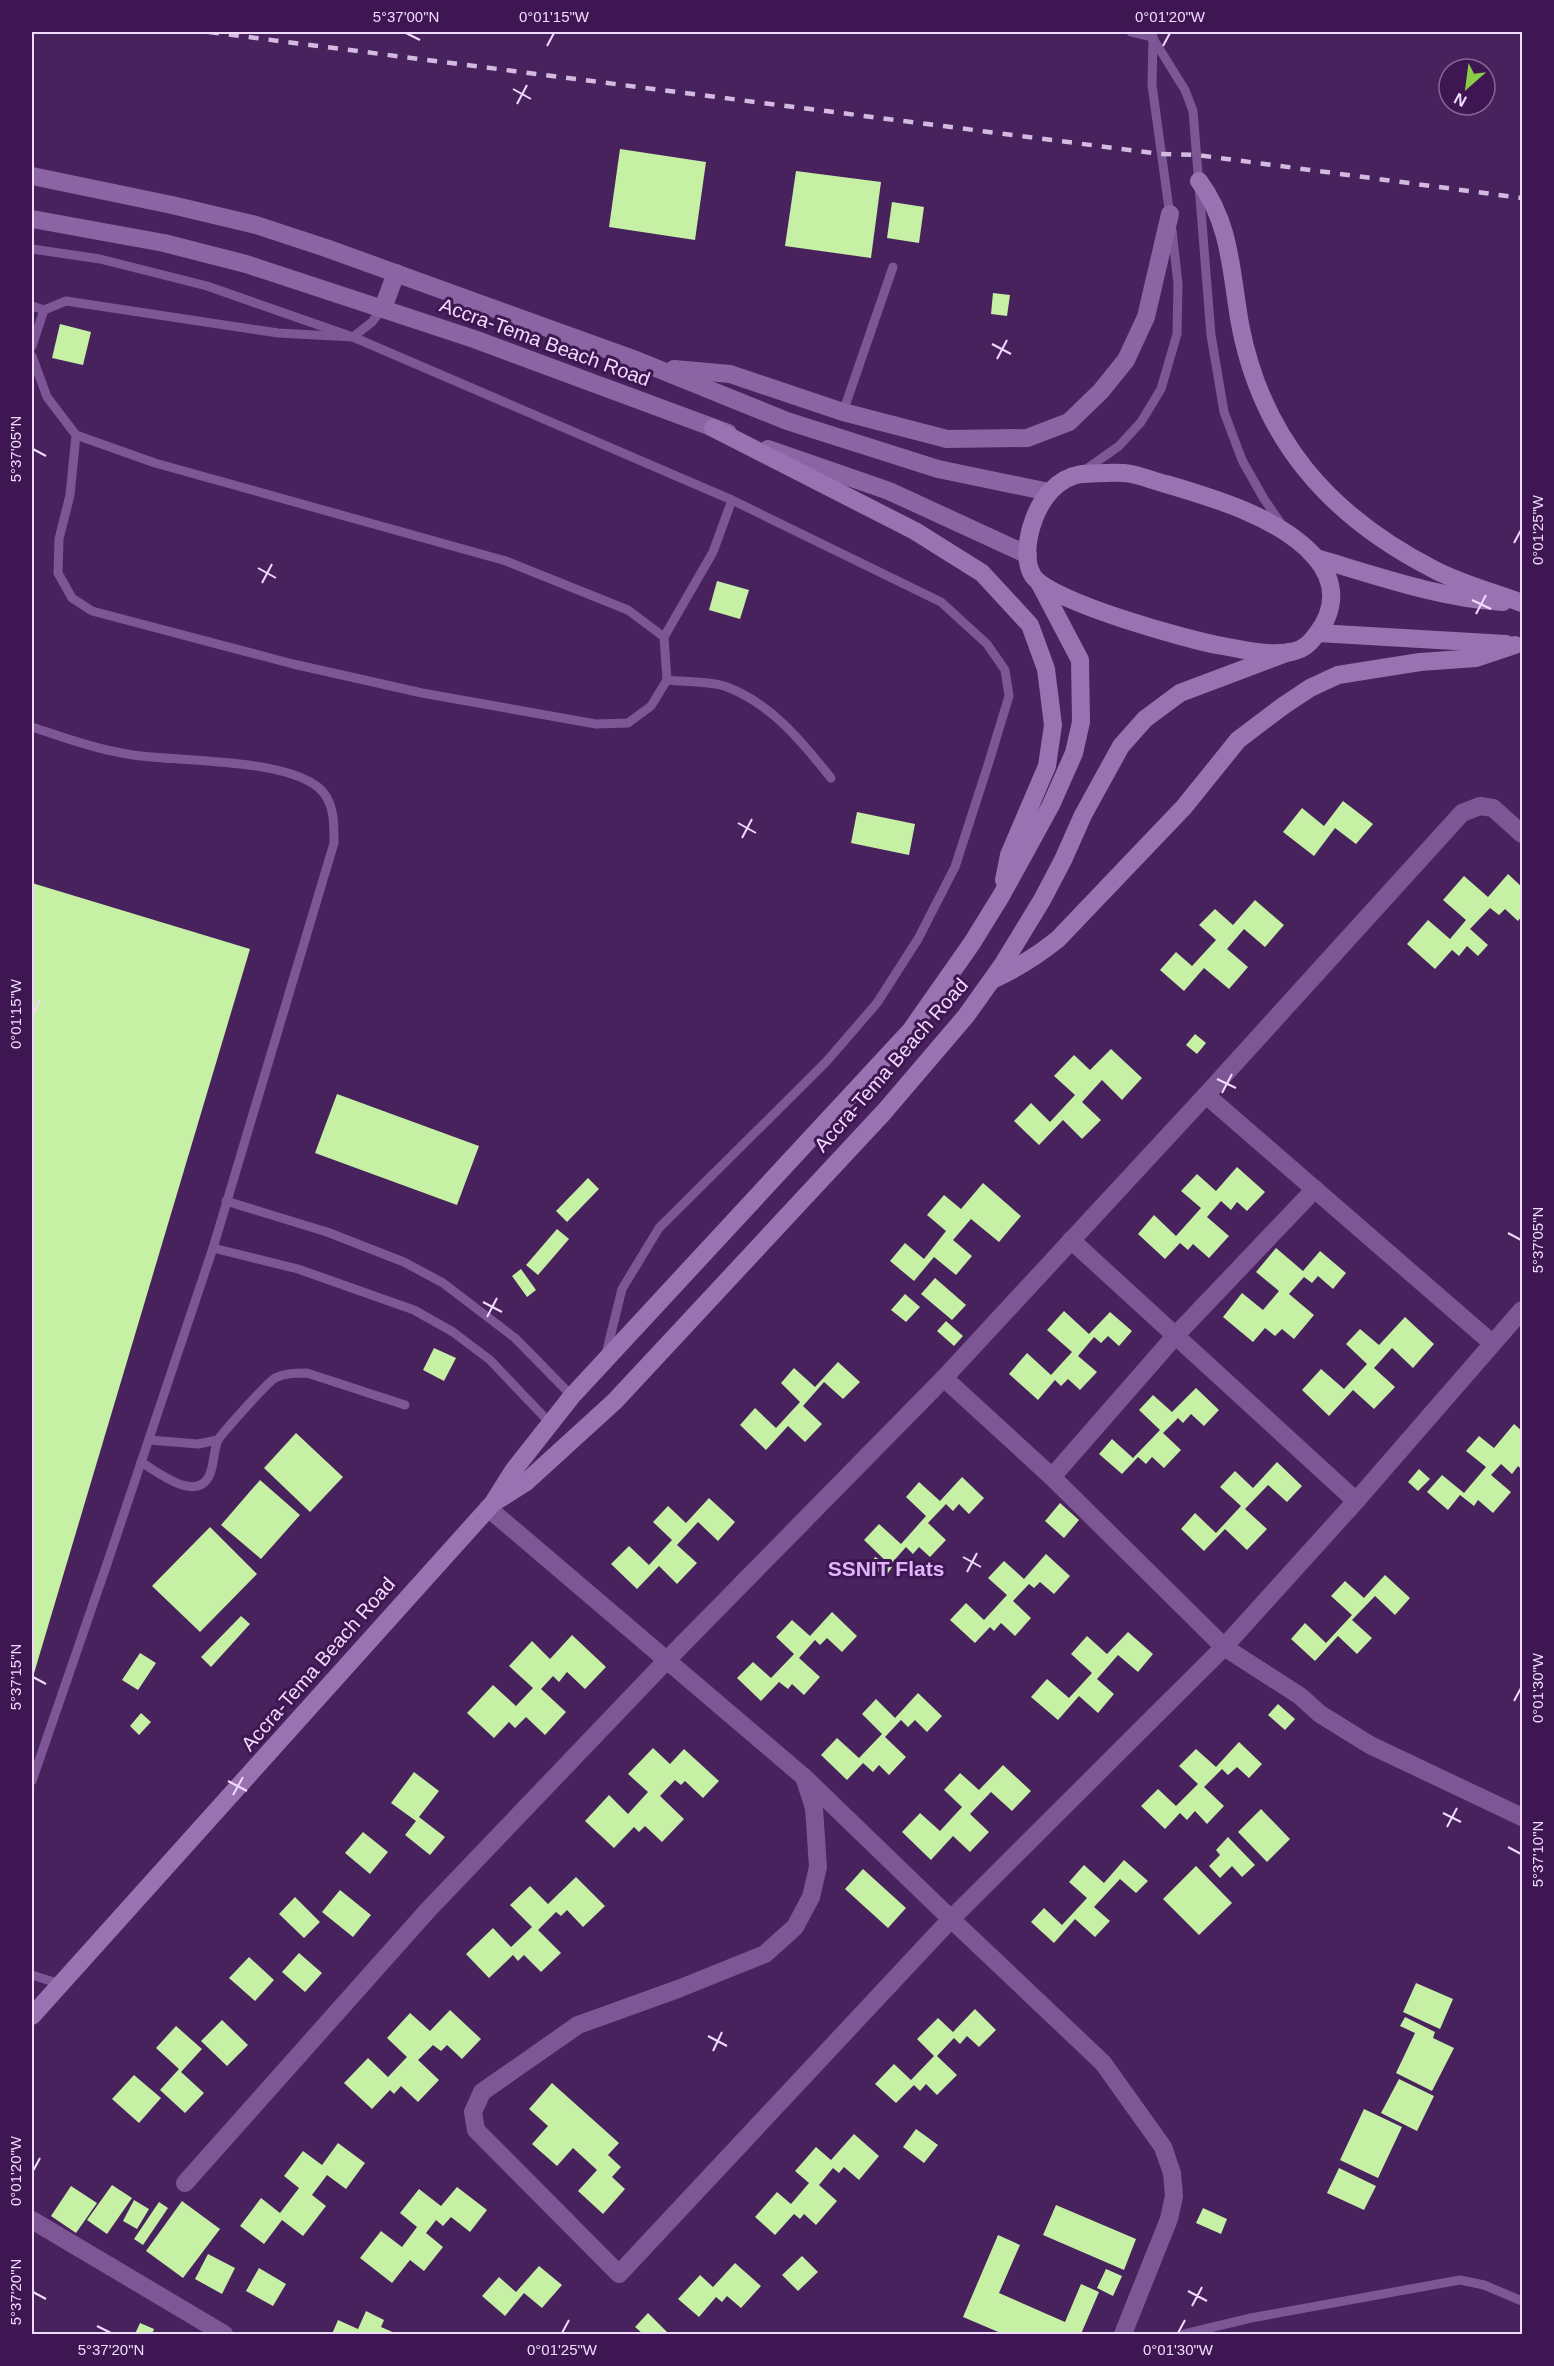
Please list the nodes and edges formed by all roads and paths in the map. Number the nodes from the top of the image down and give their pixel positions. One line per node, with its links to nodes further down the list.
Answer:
1 (1131, 32): 2 (lane)
2 (1151, 33): 4 (lane); 5 (lane)
3 (32, 176): 9 (main road)
4 (1199, 181): 23 (lane); 27 (main road)
5 (1170, 213): 17 (main road); 20 (lane)
6 (32, 219): 11 (main road, Accra-Tema Beach Road)
7 (32, 249): 13 (lane)
8 (893, 267): 17 (lane)
9 (396, 273): 11 (main road); 16 (main road)
10 (32, 306): 12 (lane)
11 (383, 308): 13 (lane); 18 (main road, Accra-Tema Beach Road)
12 (44, 310): 13 (lane); 14 (lane)
13 (353, 337): 22 (lane)
14 (32, 346)
15 (32, 356): 19 (lane)
16 (653, 368): 17 (main road); 21 (main road)
17 (843, 412)
18 (713, 428): 24 (main road, Accra-Tema Beach Road); 36 (main road)
19 (76, 435): 29 (lane); 32 (lane)
20 (1081, 474): 21 (main road); 23 (main road)
21 (1049, 492): 24 (main road)
22 (732, 500): 29 (lane); 46 (lane)
23 (1291, 536): 25 (main road)
24 (1028, 555): 26 (main road, Accra-Tema Beach Road)
25 (1316, 558): 27 (main road); 28 (main road)
26 (1040, 584): 31 (main road); 36 (main road, Accra-Tema Beach Road)
27 (1522, 603)
28 (1318, 633): 30 (main road); 31 (main road, Accra-Tema Beach Road)
29 (664, 637): 32 (lane)
30 (1519, 645): 37 (main road)
31 (1289, 652): 37 (main road, Accra-Tema Beach Road)
32 (667, 680): 34 (lane)
33 (32, 727): 40 (lane)
34 (831, 778)
35 (1522, 834): 38 (street)
36 (1001, 896): 46 (main road, Accra-Tema Beach Road)
37 (992, 980): 56 (main road, Accra-Tema Beach Road)
38 (1206, 1095): 39 (street); 41 (street)
39 (1315, 1189): 44 (street); 45 (street)
40 (226, 1202): 42 (lane); 48 (lane)
41 (1071, 1240): 44 (street); 47 (street)
42 (213, 1248): 50 (lane); 51 (lane)
43 (1522, 1310): 45 (street)
44 (1176, 1335): 54 (street); 55 (street)
45 (1492, 1343): 55 (street)
46 (604, 1364): 48 (main road, Accra-Tema Beach Road)
47 (944, 1378): 54 (street); 58 (street)
48 (572, 1396): 50 (main road, Accra-Tema Beach Road)
49 (405, 1405): 52 (lane)
50 (550, 1423): 56 (main road, Accra-Tema Beach Road)
51 (149, 1440): 52 (lane); 53 (lane)
52 (218, 1440): 53 (lane)
53 (141, 1462): 60 (lane)
54 (1052, 1477): 57 (street)
55 (1356, 1501): 57 (street)
56 (491, 1505): 58 (street); 64 (main road, Accra-Tema Beach Road)
57 (1224, 1647): 61 (street); 62 (street)
58 (666, 1661): 59 (street); 66 (street)
59 (804, 1776): 62 (street); 62 (street)
60 (32, 1781)
61 (1522, 1817)
62 (951, 1919): 70 (street)
63 (32, 1975): 64 (lane)
64 (60, 1984): 65 (main road, Accra-Tema Beach Road)
65 (32, 2016)
66 (185, 2183)
67 (32, 2220): 69 (street)
68 (1522, 2301): 71 (lane)
69 (224, 2334)
70 (1123, 2334)
71 (1184, 2334)

